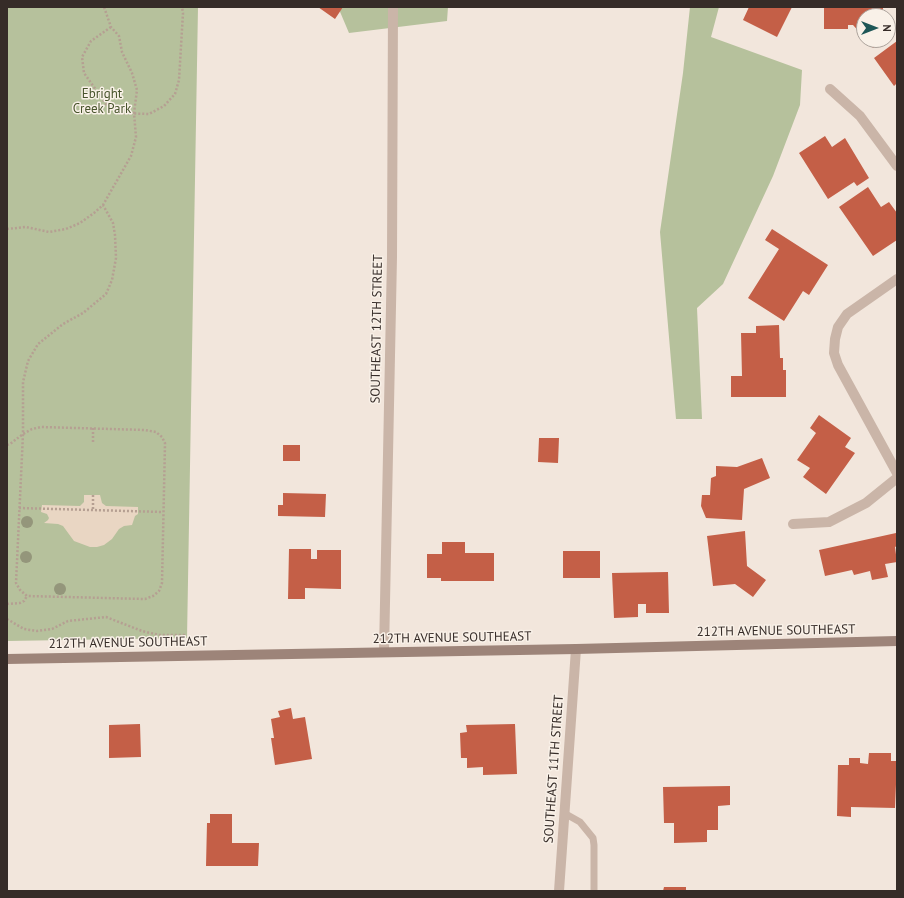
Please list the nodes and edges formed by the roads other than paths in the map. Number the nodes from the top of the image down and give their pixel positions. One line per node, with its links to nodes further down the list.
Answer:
1 (393, 7): 10 (street, SOUTHEAST 12TH STREET)
2 (830, 88): 3 (street)
3 (897, 166)
4 (897, 279): 5 (street)
5 (897, 473)
6 (897, 478): 7 (street)
7 (793, 524)
8 (897, 641): 9 (street, 212TH AVENUE SOUTHEAST)
9 (576, 649): 10 (street, 212TH AVENUE SOUTHEAST); 12 (street, SOUTHEAST 11TH STREET)
10 (384, 652): 11 (street, 212TH AVENUE SOUTHEAST)
11 (7, 659)
12 (564, 813): 13 (street, SOUTHEAST 11TH STREET); 14 (lane)
13 (559, 891)
14 (594, 891)

